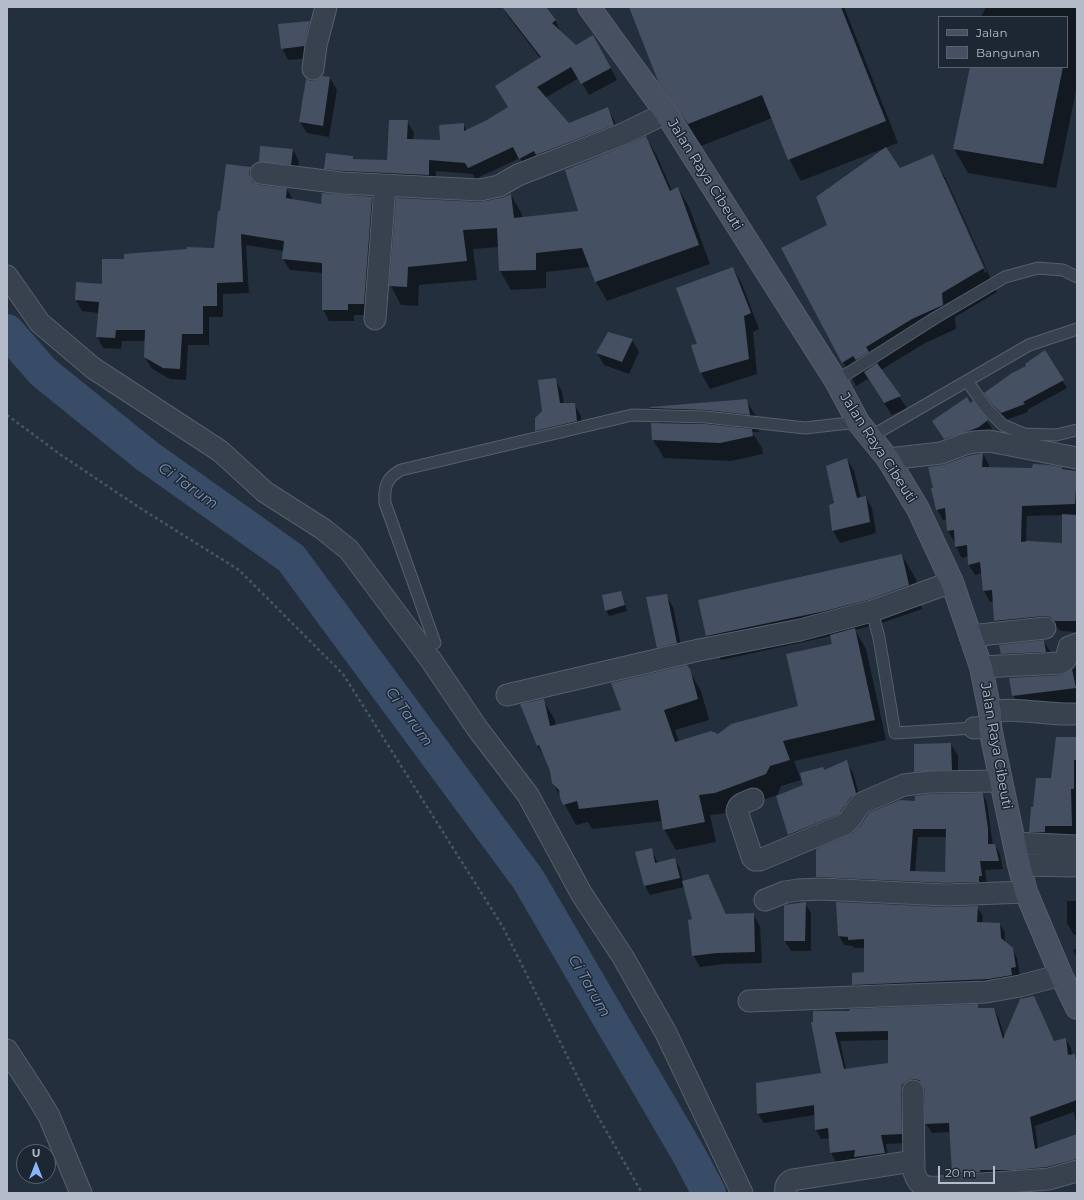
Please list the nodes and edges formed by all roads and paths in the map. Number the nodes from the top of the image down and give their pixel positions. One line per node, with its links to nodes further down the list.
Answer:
1 (326, 7): 3 (street)
2 (589, 7): 4 (main road, Jalan Raya Cibeuti)
3 (313, 69)
4 (666, 113): 6 (street); 11 (main road, Jalan Raya Cibeuti)
5 (261, 173): 6 (street)
6 (385, 186): 9 (street)
7 (7, 276): 45 (street)
8 (1077, 277): 11 (lane)
9 (375, 319)
10 (1077, 329): 12 (lane)
11 (836, 381): 14 (main road, Jalan Raya Cibeuti)
12 (967, 381): 14 (lane); 15 (lane)
13 (7, 415): 44 (path)
14 (864, 429): 17 (main road, Jalan Raya Cibeuti); 22 (lane)
15 (1077, 430)
16 (1077, 458): 17 (street)
17 (888, 459): 18 (main road, Jalan Raya Cibeuti)
18 (952, 582): 19 (street); 21 (main road, Jalan Raya Cibeuti)
19 (872, 611): 25 (street); 27 (lane)
20 (1045, 628): 21 (street)
21 (970, 636): 24 (main road, Jalan Raya Cibeuti)
22 (435, 643)
23 (1077, 644): 24 (street)
24 (981, 668): 27 (main road, Jalan Raya Cibeuti)
25 (507, 695)
26 (1074, 714): 27 (street)
27 (985, 722): 28 (main road, Jalan Raya Cibeuti)
28 (1001, 781): 29 (street); 30 (main road, Jalan Raya Cibeuti)
29 (753, 799)
30 (1014, 843): 31 (street); 32 (main road, Jalan Raya Cibeuti)
31 (1077, 846)
32 (1019, 865): 33 (street); 34 (main road, Jalan Raya Cibeuti)
33 (1077, 866)
34 (1026, 892): 35 (street); 36 (main road, Jalan Raya Cibeuti)
35 (765, 900)
36 (1061, 975): 37 (street); 38 (main road, Jalan Raya Cibeuti)
37 (749, 1001)
38 (1077, 1008)
39 (7, 1050): 43 (street)
40 (914, 1091): 41 (street)
41 (913, 1161): 42 (street); 46 (street)
42 (1077, 1171)
43 (81, 1193)
44 (642, 1193)
45 (742, 1193)
46 (786, 1193)

